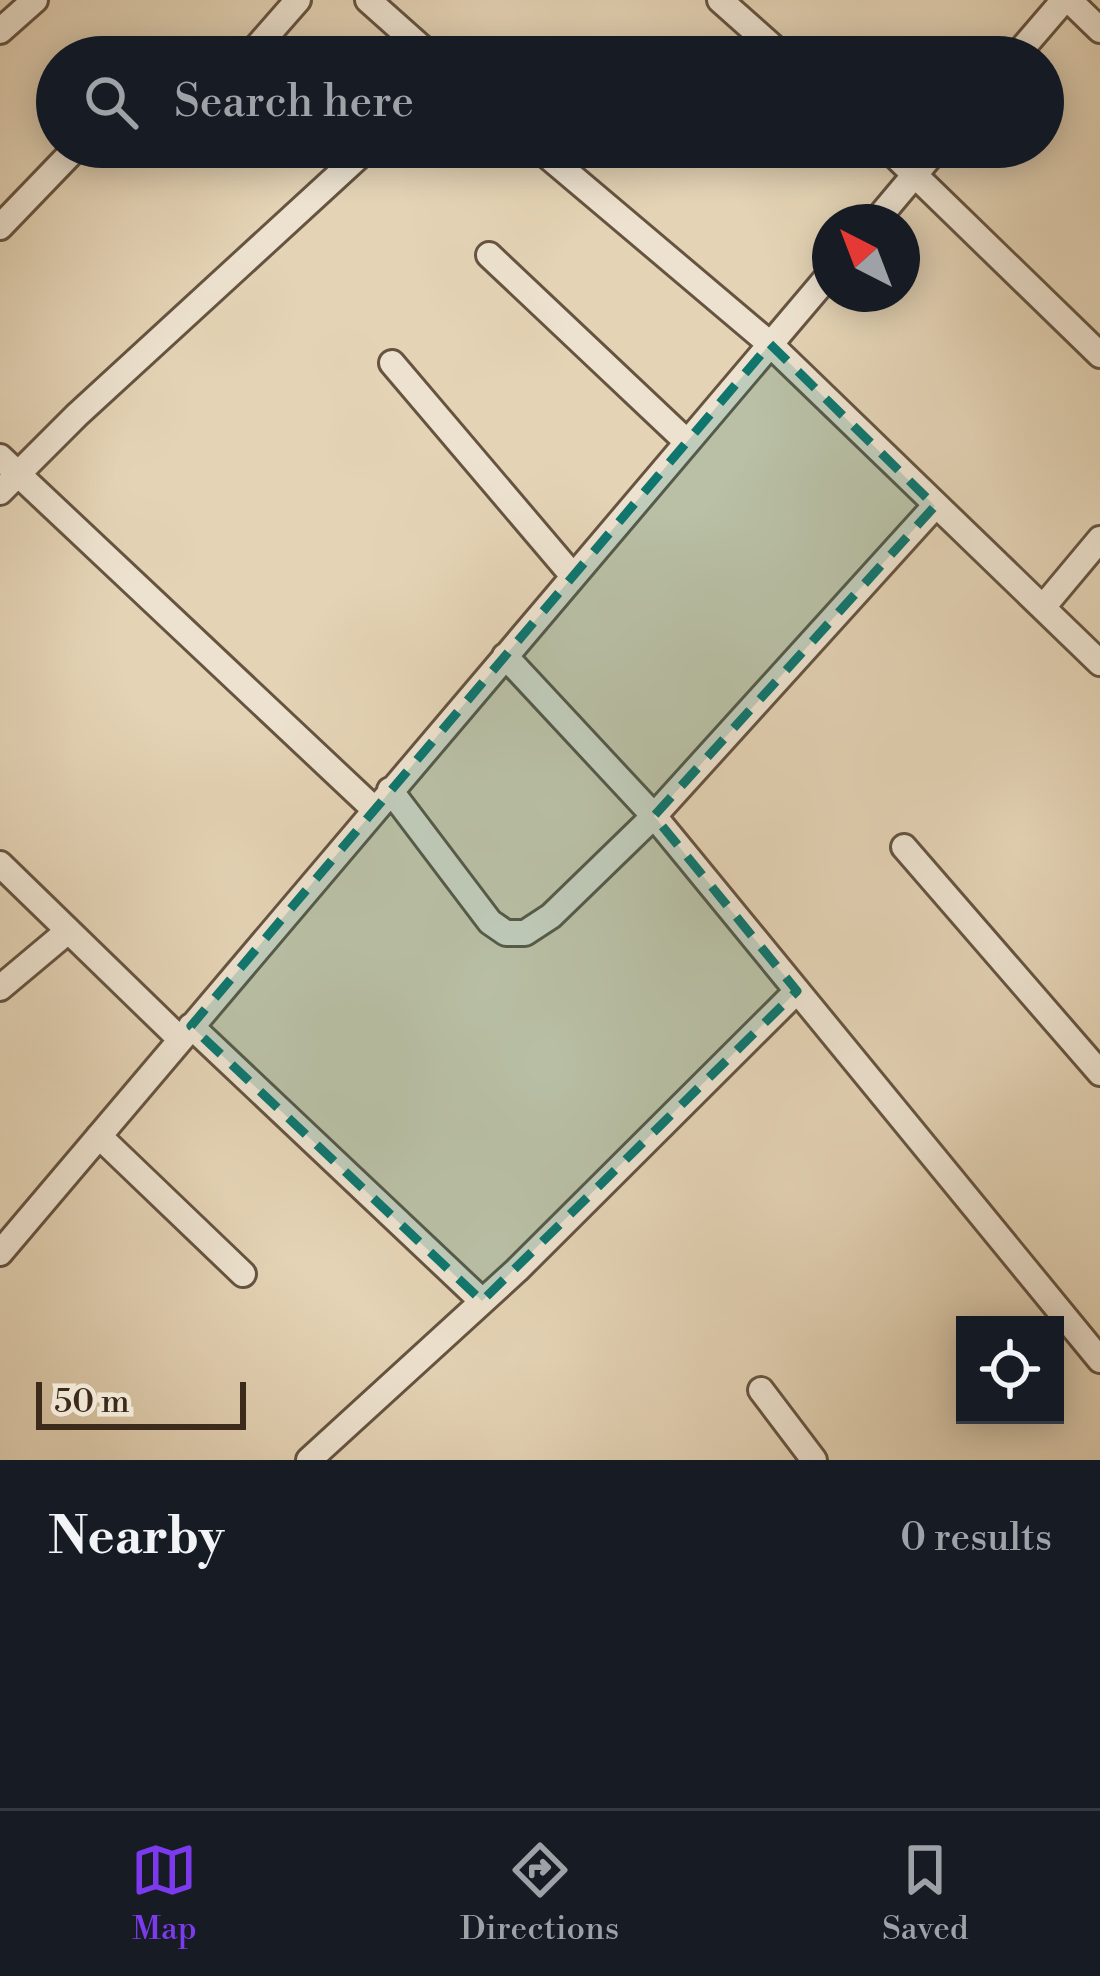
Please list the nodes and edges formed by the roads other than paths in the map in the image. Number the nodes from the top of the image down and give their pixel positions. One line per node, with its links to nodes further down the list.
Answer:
1 (35, 0): 7 (street)
2 (298, 0): 8 (street)
3 (368, 0): 9 (street)
4 (720, 0): 10 (street)
5 (1066, 0): 6 (street); 11 (street)
6 (1100, 30)
7 (0, 31)
8 (266, 36)
9 (408, 36)
10 (760, 36)
11 (1034, 36)
12 (57, 168): 19 (street)
13 (346, 168): 26 (street)
14 (562, 168): 22 (street)
15 (910, 168): 17 (street)
16 (920, 168): 17 (street)
17 (916, 173): 18 (street); 23 (street)
18 (889, 204)
19 (0, 227)
20 (489, 255): 25 (street)
21 (812, 295): 22 (street)
22 (770, 344): 25 (street); 27 (street)
23 (1100, 355)
24 (392, 363): 29 (street)
25 (687, 442): 29 (street)
26 (6, 474): 33 (street)
27 (935, 506): 30 (street); 34 (street)
28 (1100, 539): 30 (street)
29 (573, 576): 31 (street)
30 (1043, 606): 32 (street)
31 (505, 656): 33 (street); 34 (street)
32 (1100, 663)
33 (382, 800): 34 (street); 40 (street)
34 (654, 816): 39 (street)
35 (904, 847): 41 (street)
36 (0, 864): 37 (street)
37 (68, 931): 38 (street); 40 (street)
38 (0, 988)
39 (797, 991): 45 (street); 46 (street)
40 (186, 1033): 42 (street); 45 (street)
41 (1097, 1061)
42 (99, 1136): 43 (street); 44 (street)
43 (0, 1253)
44 (243, 1274)
45 (482, 1301): 48 (street)
46 (1098, 1353)
47 (760, 1390): 49 (street)
48 (309, 1460)
49 (814, 1460)

